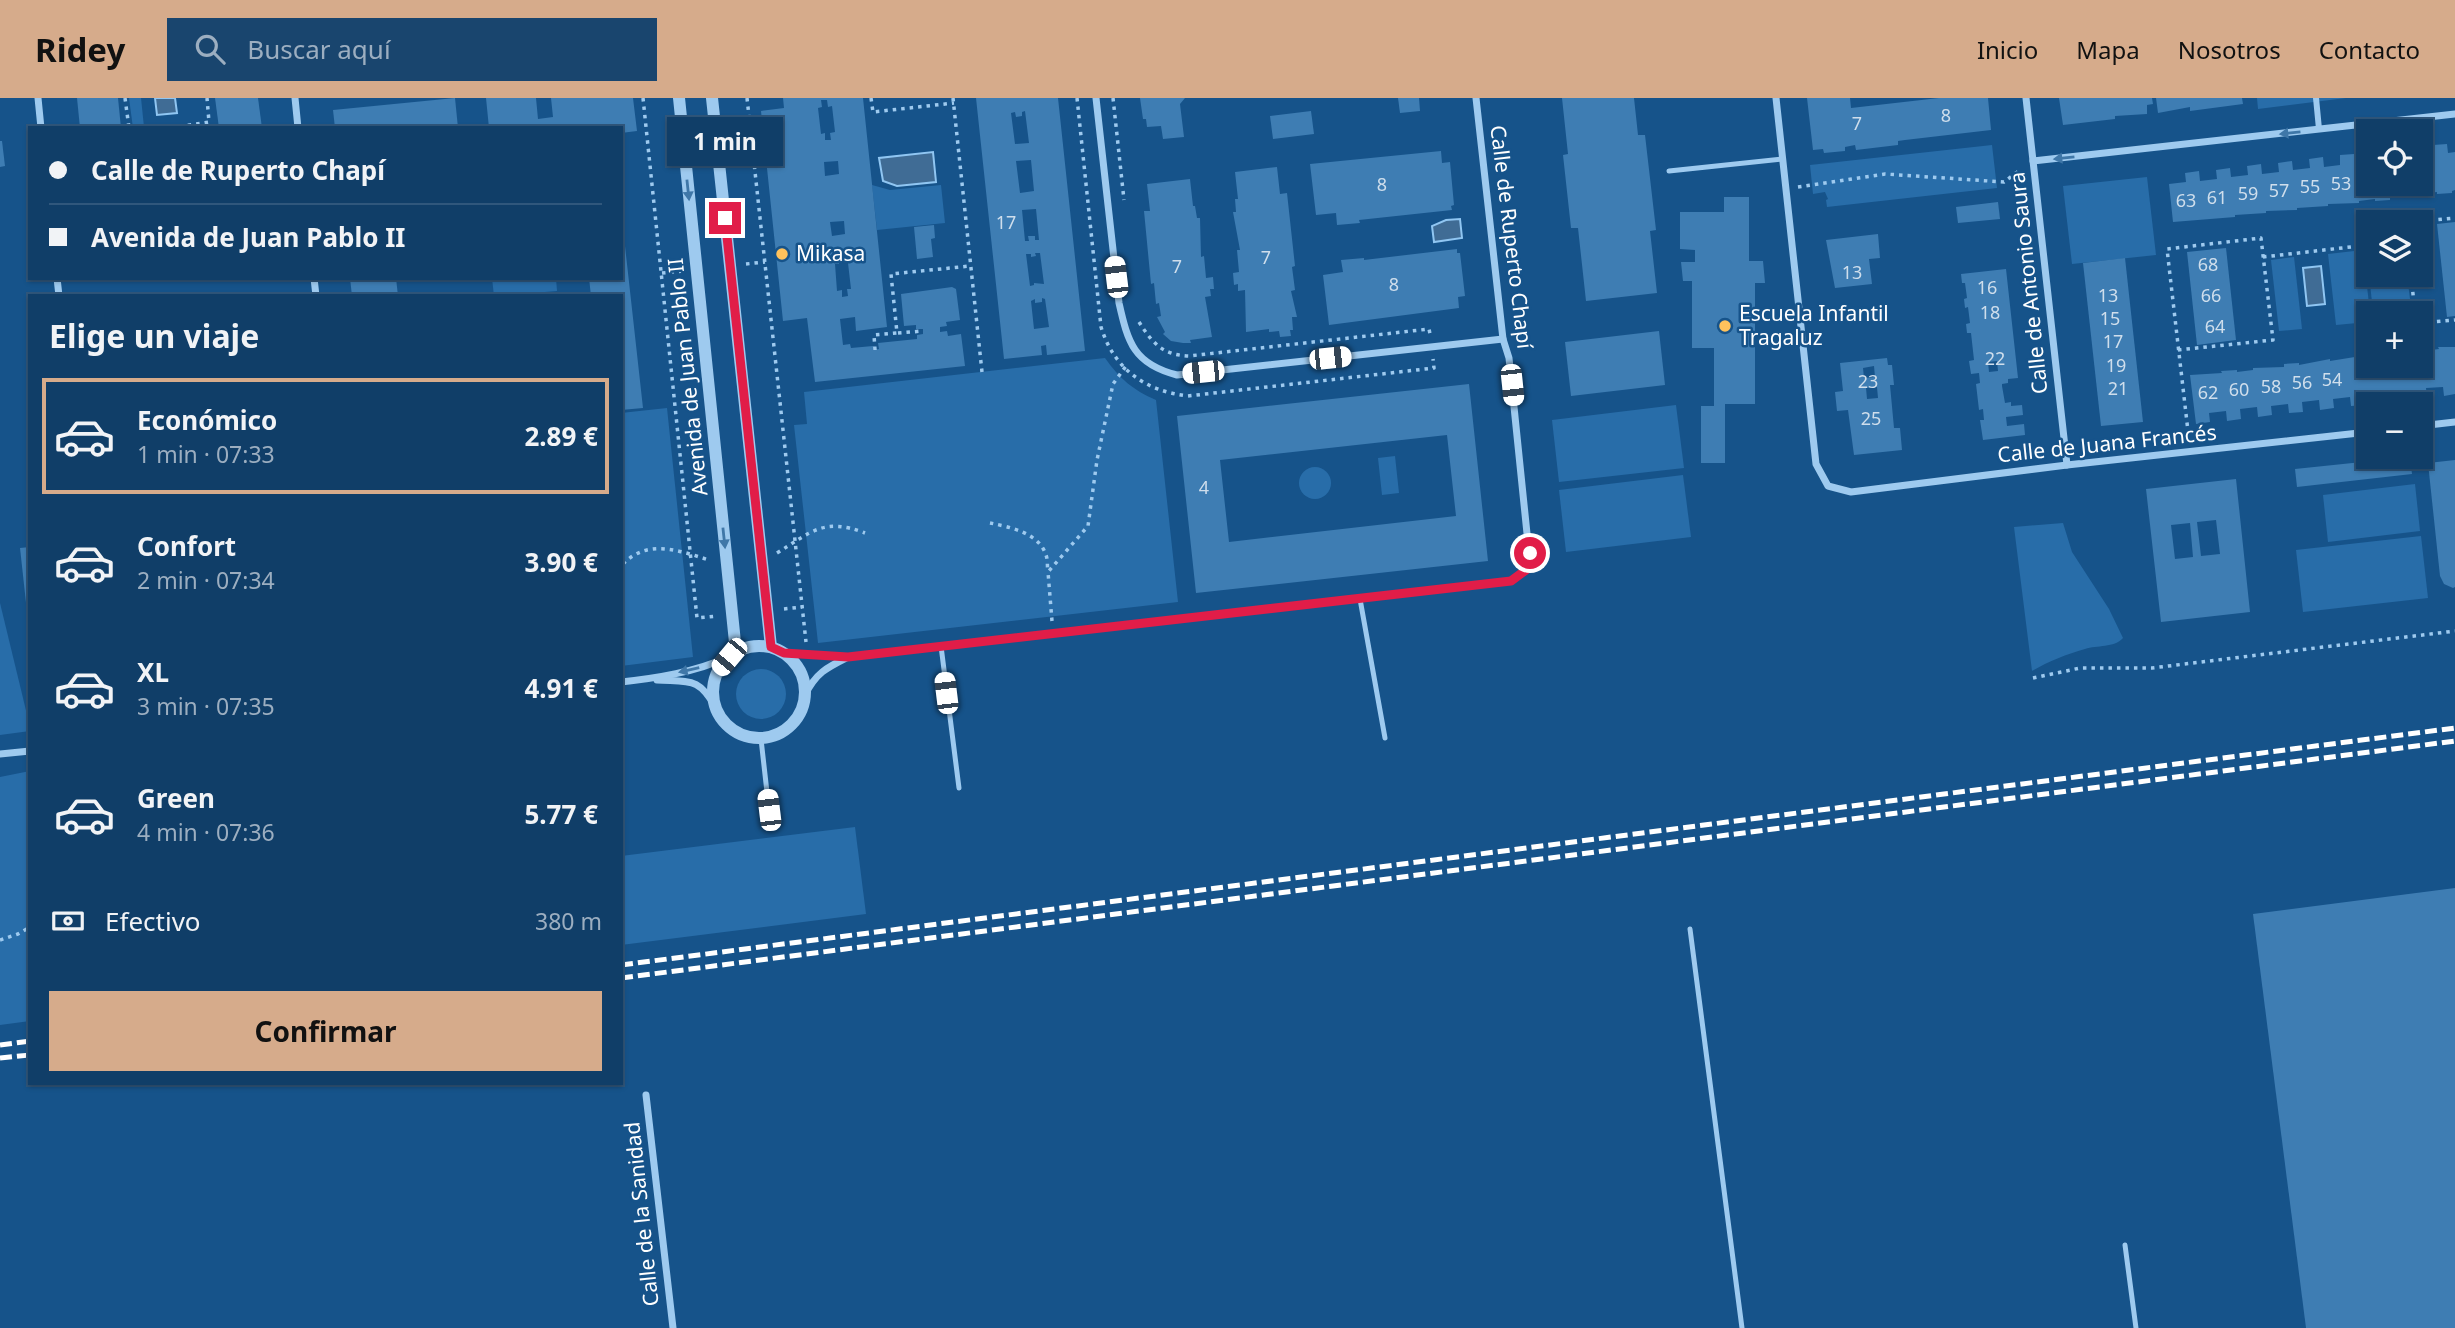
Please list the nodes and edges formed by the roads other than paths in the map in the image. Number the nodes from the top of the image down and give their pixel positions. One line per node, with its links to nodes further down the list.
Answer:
1 (38, 98): 11 (street)
2 (295, 98): 12 (street)
3 (679, 98): 26 (street, Avenida de Juan Pablo II, one-way to 26)
4 (712, 98): 24 (street)
5 (1096, 98): 17 (street)
6 (1476, 98): 17 (street, Calle de Ruperto Chapí)
7 (1776, 98): 14 (street)
8 (2026, 98): 15 (street, Calle de Antonio Saura)
9 (2316, 98): 13 (street)
10 (2455, 114): 13 (street)
11 (41, 126)
12 (298, 126)
13 (2319, 130): 15 (street, one-way to 15)
14 (1782, 159): 16 (lane); 21 (street, Calle de Juana Francés)
15 (2033, 161): 21 (street, Calle de Antonio Saura)
16 (1669, 171)
17 (1503, 340): 22 (street, Calle de Ruperto Chapí)
18 (2455, 422): 19 (street)
19 (2433, 425)
20 (2356, 433): 21 (street, Calle de Juana Francés)
21 (2067, 465)
22 (1360, 598): 23 (street); 32 (lane)
23 (941, 646): 27 (street); 36 (lane)
24 (771, 647): 25 (street); 26 (street)
25 (784, 653): 27 (street); 30 (street)
26 (732, 654): 28 (street, one-way to 28); 31 (street)
27 (848, 657): 30 (street)
28 (649, 679): 29 (street); 31 (street)
29 (623, 682)
30 (805, 695): 33 (street)
31 (716, 708): 33 (street)
32 (1385, 738)
33 (761, 739): 37 (lane)
34 (28, 751): 35 (street)
35 (0, 754)
36 (959, 788)
37 (769, 810)
38 (1690, 929): 42 (lane)
39 (646, 1095): 41 (street, Calle de la Sanidad)
40 (2125, 1245): 43 (lane)
41 (673, 1328)
42 (1742, 1328)
43 (2136, 1328)

